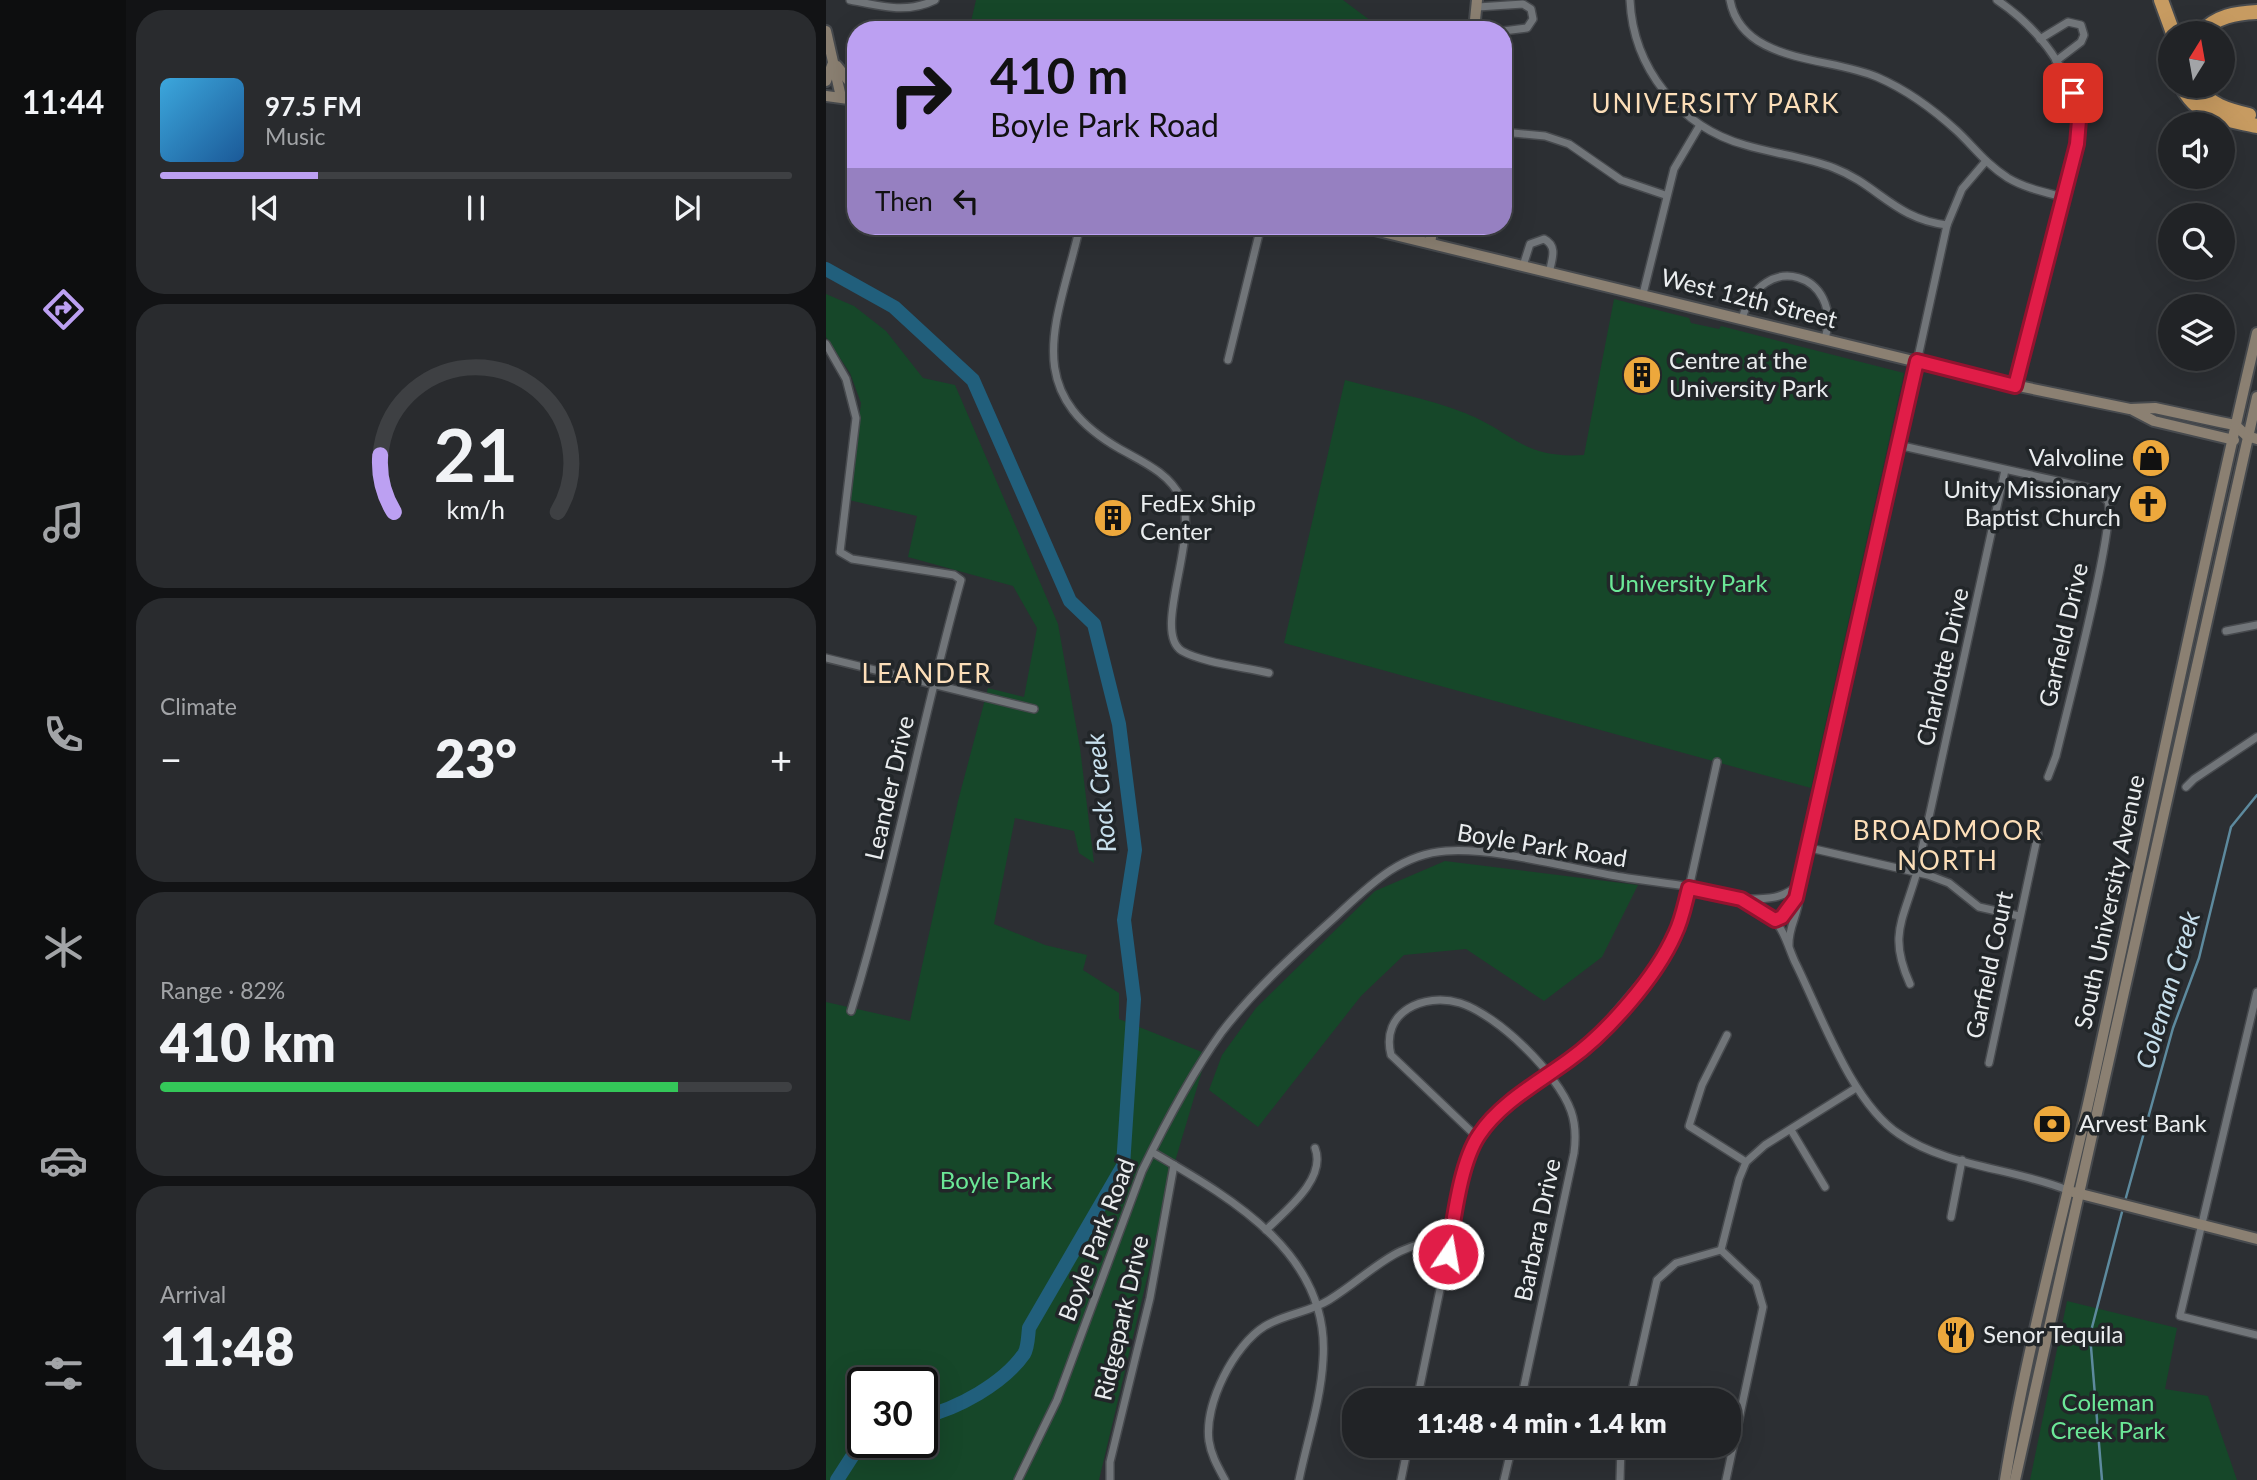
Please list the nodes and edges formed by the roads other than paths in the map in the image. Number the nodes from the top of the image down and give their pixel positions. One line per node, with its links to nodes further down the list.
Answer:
1 (850, 0): 2 (street)
2 (935, 0)
3 (1630, 0): 25 (street)
4 (1730, 0): 28 (street)
5 (1997, 0): 14 (street)
6 (2161, 0): 10 (highway)
7 (1477, 3): 9 (main road); 12 (street)
8 (2257, 12): 11 (highway)
9 (1476, 21)
10 (2169, 21)
11 (2216, 21)
12 (1512, 30)
13 (826, 31): 15 (main road)
14 (2040, 39): 16 (street); 16 (street)
15 (834, 61): 17 (main road); 18 (main road); 20 (main road)
16 (2056, 61): 30 (street)
17 (847, 78)
18 (826, 81)
19 (826, 96): 20 (main road)
20 (841, 97): 21 (main road)
21 (847, 98)
22 (2190, 98): 26 (highway)
23 (2207, 98): 24 (highway)
24 (2257, 117)
25 (1700, 125): 29 (street); 31 (street)
26 (2257, 126)
27 (1512, 133): 29 (street)
28 (1986, 161): 30 (street); 31 (street)
29 (1665, 195): 39 (street)
30 (2063, 197): 46 (street)
31 (1947, 225): 45 (street)
32 (1078, 235): 57 (street)
33 (1259, 235): 44 (street)
34 (1396, 235): 36 (main road, West 12th Street)
35 (1431, 235): 36 (main road)
36 (1430, 243): 37 (main road, West 12th Street)
37 (1523, 266): 38 (main road, West 12th Street); 38 (street)
38 (1549, 272): 39 (main road, West 12th Street)
39 (1643, 294): 40 (main road, West 12th Street)
40 (1742, 319): 42 (main road, West 12th Street); 42 (street)
41 (2257, 333): 49 (main road, South University Avenue)
42 (1825, 339): 45 (main road, West 12th Street)
43 (826, 344): 58 (street, Leander Drive)
44 (1228, 360)
45 (1917, 361): 46 (main road, West 12th Street); 52 (street)
46 (2015, 386): 48 (main road, West 12th Street)
47 (2257, 397): 50 (main road, South University Avenue)
48 (2130, 409): 49 (main road, West 12th Street); 51 (main road, West 12th Street)
49 (2235, 425): 50 (main road); 51 (main road, South University Avenue)
50 (2252, 437): 51 (main road); 90 (main road, South University Avenue)
51 (2230, 441): 89 (main road, South University Avenue)
52 (1898, 445): 53 (street); 65 (street)
53 (2005, 470): 62 (street, Garfield Drive); 66 (street, Charlotte Drive)
54 (2257, 625): 55 (street)
55 (2226, 631)
56 (826, 657): 58 (street)
57 (1269, 673)
58 (934, 683): 59 (street); 76 (street, Leander Drive)
59 (1034, 709)
60 (2257, 737): 63 (street)
61 (1717, 762): 68 (street)
62 (2048, 776)
63 (2186, 787)
64 (2038, 834): 71 (street, Garfield Court)
65 (1810, 848): 66 (street); 67 (street)
66 (1917, 872): 71 (street); 74 (street, Charlotte Drive)
67 (1801, 884): 69 (street); 70 (street)
68 (1689, 888): 70 (street, Boyle Park Road); 79 (street); 84 (street, Boyle Park Road)
69 (1798, 894): 72 (street); 73 (street)
70 (1741, 899): 72 (street, Boyle Park Road)
71 (2019, 916): 78 (street, Garfield Court)
72 (1775, 920): 73 (street)
73 (1789, 949): 80 (street)
74 (1910, 985)
75 (2257, 992): 92 (street)
76 (851, 1011)
77 (1727, 1035): 86 (street)
78 (1989, 1063)
79 (1549, 1074): 82 (street); 82 (street, Barbara Drive); 100 (street, Barbara Drive)
80 (1856, 1088): 81 (street); 85 (street)
81 (1791, 1130): 86 (street); 88 (street)
82 (1477, 1137): 95 (street)
83 (1315, 1148): 93 (street)
84 (1152, 1152): 87 (street); 105 (street, Boyle Park Road)
85 (1962, 1160): 89 (street); 91 (street)
86 (1746, 1162): 96 (street)
87 (1174, 1165): 93 (street); 106 (street, Ridgepark Drive)
88 (1825, 1187)
89 (2067, 1190): 90 (main road); 113 (main road, South University Avenue)
90 (2078, 1194): 92 (main road); 114 (main road, South University Avenue)
91 (1951, 1217)
92 (2201, 1225): 94 (main road); 98 (street)
93 (1266, 1230): 97 (street)
94 (2257, 1239)
95 (1450, 1241): 97 (street); 99 (street)
96 (1721, 1250): 101 (street); 112 (street)
97 (1318, 1304): 107 (street); 108 (street)
98 (2257, 1335)
99 (1419, 1388)
100 (1524, 1388)
101 (1633, 1388)
102 (1406, 1458): 109 (street)
103 (1509, 1458): 110 (street)
104 (1620, 1458): 111 (street)
105 (1018, 1480)
106 (1110, 1480)
107 (1225, 1480)
108 (1299, 1480)
109 (1401, 1480)
110 (1504, 1480)
111 (1619, 1480)
112 (1726, 1480)
113 (2005, 1480)
114 (2015, 1480)

